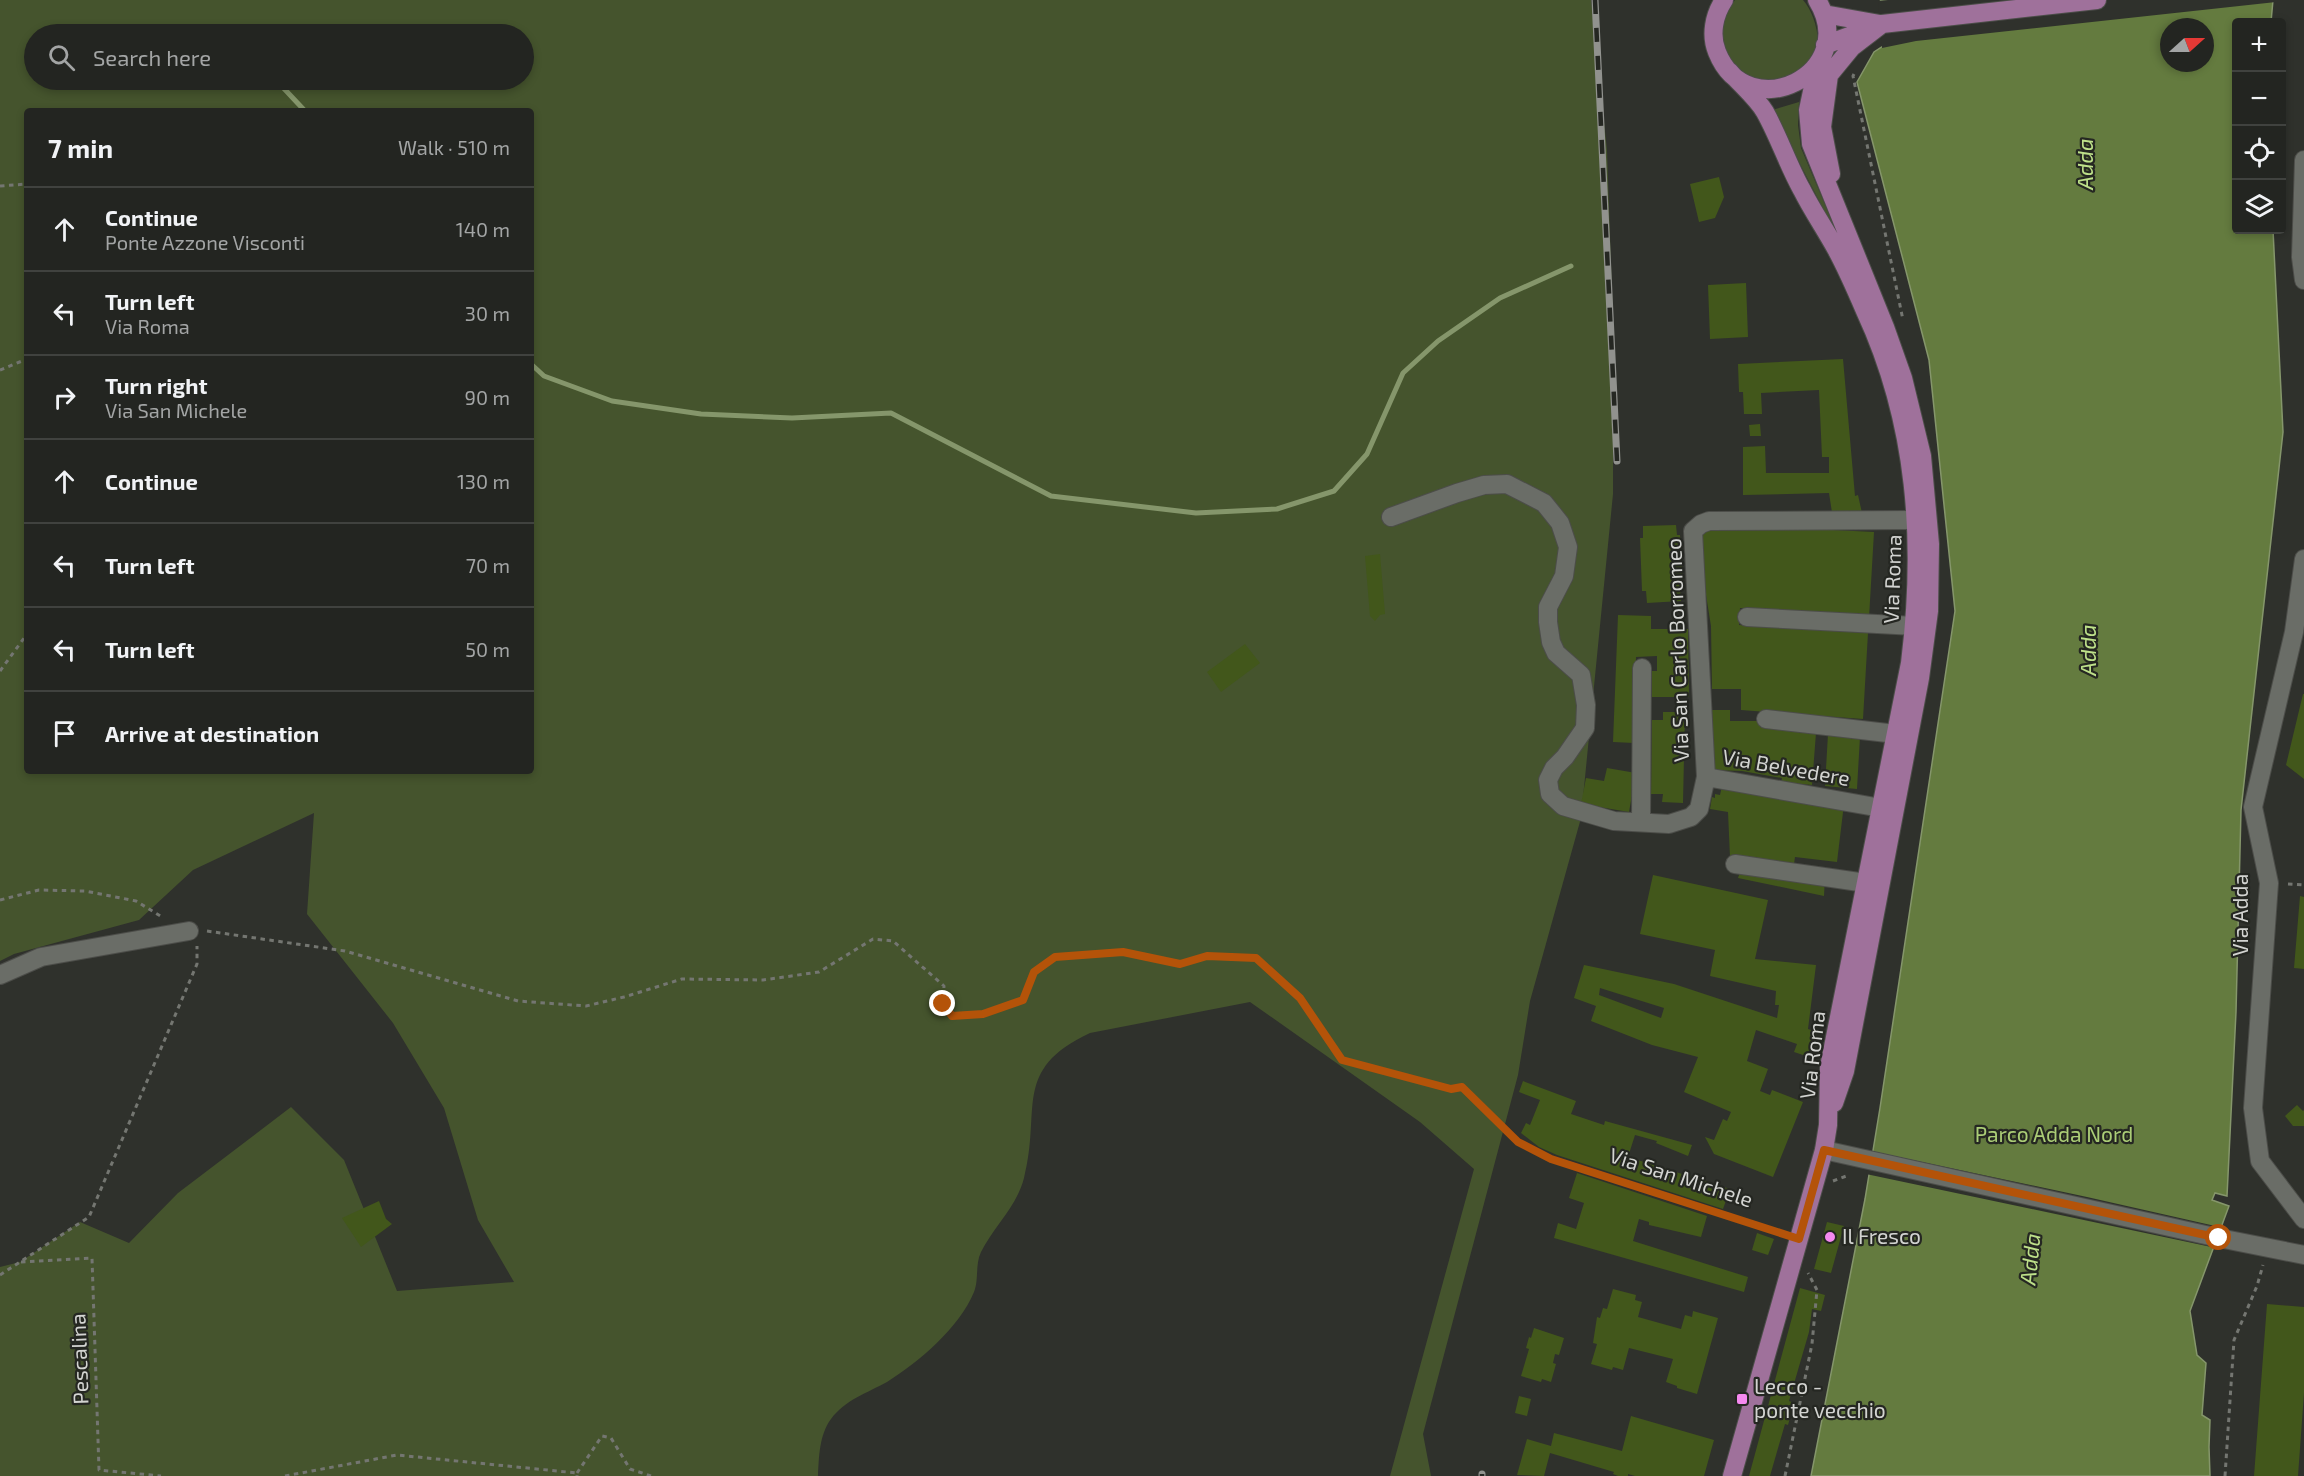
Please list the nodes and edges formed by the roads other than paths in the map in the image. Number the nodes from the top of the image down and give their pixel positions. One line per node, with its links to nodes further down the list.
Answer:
1 (1724, 0): 7 (main road, Via Roma)
2 (2097, 0): 4 (main road)
3 (1820, 7): 4 (main road); 5 (main road)
4 (1882, 24): 5 (main road); 10 (main road, Via Roma)
5 (1825, 45): 6 (main road, Via Roma)
6 (1818, 63): 7 (main road); 10 (main road, Via Roma)
7 (1729, 71): 12 (main road, Via Roma)
8 (2304, 160): 9 (street)
9 (2304, 280)
10 (1867, 285): 26 (main road, Via Roma)
11 (1391, 517): 21 (street, Via Belvedere)
12 (1917, 520): 15 (main road, Via Roma); 19 (street, Via San Carlo Borromeo)
13 (2304, 559): 28 (street, Via Adda)
14 (1747, 616): 15 (street)
15 (1915, 626): 18 (main road, Via Roma)
16 (1642, 668): 21 (street)
17 (1766, 719): 18 (street)
18 (1896, 734): 20 (main road, Via Roma)
19 (1706, 777): 20 (street, Via Belvedere); 21 (street, Via Belvedere)
20 (1881, 808): 23 (main road, Via Roma)
21 (1641, 822)
22 (1735, 864): 23 (street)
23 (1866, 883): 26 (main road, Via Roma)
24 (189, 930): 25 (street)
25 (0, 975)
26 (1827, 1125): 27 (main road, Via Roma)
27 (1824, 1150): 29 (street); 30 (main road, Via Roma)
28 (2304, 1220)
29 (2301, 1252)
30 (1732, 1476)

